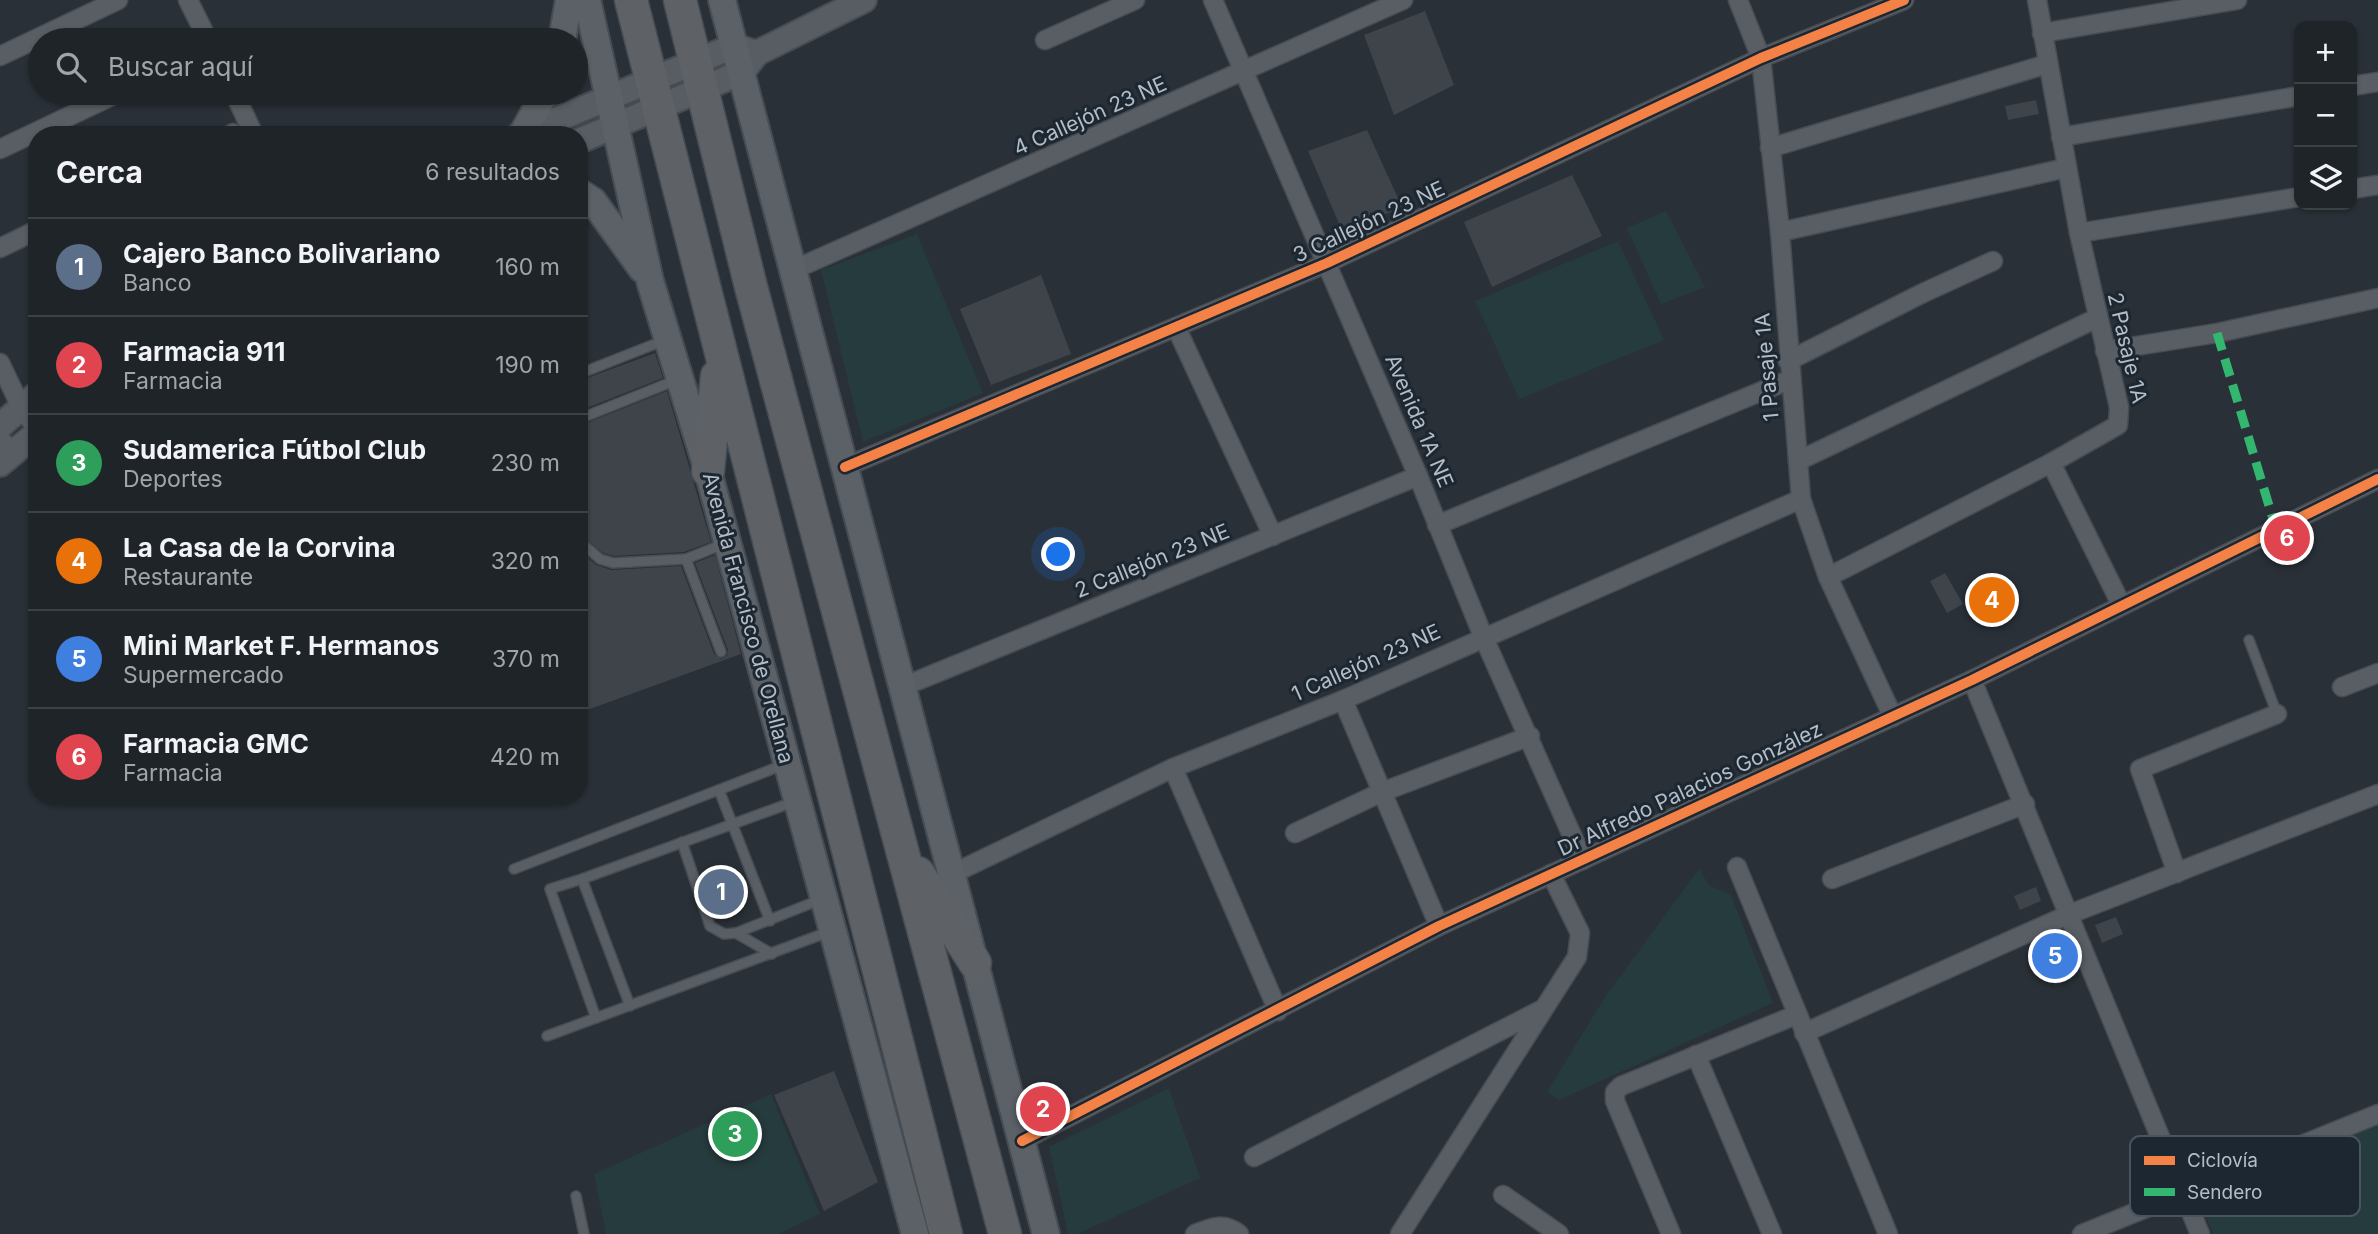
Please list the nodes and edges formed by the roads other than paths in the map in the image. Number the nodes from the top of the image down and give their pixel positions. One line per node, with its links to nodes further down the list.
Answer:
1 (118, 0): 16 (street)
2 (188, 0): 17 (street)
3 (569, 0): 18 (main road)
4 (587, 0): 31 (main road, Avenida Francisco de Orellana)
5 (631, 0): 30 (highway, Avenida Francisco de Orellana)
6 (680, 0): 27 (highway)
7 (722, 0): 23 (main road)
8 (864, 0): 23 (main road)
9 (1135, 0): 20 (street)
10 (1213, 0): 26 (street, Avenida 1A NE)
11 (1403, 0): 26 (street, 4 Callejón 23 NE)
12 (1738, 0): 24 (street, 1 Pasaje 1A)
13 (1904, 0): 24 (street, 3 Callejón 23 NE)
14 (2037, 0): 19 (street, 2 Pasaje 1A)
15 (2237, 0): 19 (street)
16 (59, 28)
17 (202, 28)
18 (564, 28)
19 (2042, 33): 25 (street, 2 Pasaje 1A)
20 (1045, 40)
21 (28, 43): 22 (street)
22 (0, 56)
23 (745, 57): 27 (main road); 59 (main road)
24 (1761, 58): 46 (street, 1 Pasaje 1A); 58 (street, 3 Callejón 23 NE)
25 (2046, 64): 45 (street, 2 Pasaje 1A); 46 (street)
26 (1244, 73): 58 (street, Avenida 1A NE); 59 (street, 4 Callejón 23 NE)
27 (698, 76): 30 (main road); 112 (highway)
28 (2378, 82): 29 (street)
29 (2357, 85)
30 (655, 92): 31 (main road); 38 (main road); 65 (highway, Avenida Francisco de Orellana)
31 (609, 95): 33 (main road); 38 (main road, Avenida Francisco de Orellana)
32 (2294, 97): 45 (street)
33 (588, 104)
34 (93, 105): 39 (street)
35 (239, 105): 40 (street)
36 (538, 105): 41 (main road)
37 (586, 105): 42 (main road)
38 (616, 125): 44 (main road); 60 (main road, Avenida Francisco de Orellana)
39 (48, 126)
40 (250, 126)
41 (526, 126)
42 (539, 126)
43 (28, 136): 47 (street)
44 (588, 137)
45 (2061, 137): 48 (street, 2 Pasaje 1A)
46 (1770, 148): 53 (street, 1 Pasaje 1A)
47 (0, 149)
48 (2066, 167): 53 (street); 54 (street, 2 Pasaje 1A)
49 (2378, 185): 50 (street)
50 (2357, 188)
51 (588, 198): 60 (main road)
52 (2294, 198): 54 (street)
53 (1780, 232): 67 (street, 1 Pasaje 1A)
54 (2079, 233): 62 (street, 2 Pasaje 1A)
55 (28, 234): 56 (street)
56 (0, 248)
57 (1993, 261): 67 (street)
58 (1327, 263): 63 (street, 3 Callejón 23 NE); 82 (street, Avenida 1A NE)
59 (793, 270): 80 (main road)
60 (650, 281): 64 (main road, Avenida Francisco de Orellana)
61 (2378, 298): 66 (street)
62 (2096, 318): 66 (street, 2 Pasaje 1A); 78 (street)
63 (1176, 327): 80 (street, 3 Callejón 23 NE); 86 (street)
64 (668, 339): 69 (lane); 70 (main road, Avenida Francisco de Orellana)
65 (717, 340): 81 (highway); 149 (highway, Avenida Francisco de Orellana)
66 (2105, 351): 79 (street, 2 Pasaje 1A)
67 (1788, 362): 71 (street, 1 Pasaje 1A)
68 (0, 363): 72 (street)
69 (588, 370)
70 (680, 379): 74 (lane); 81 (main road, Avenida Francisco de Orellana)
71 (1789, 380): 78 (street, 1 Pasaje 1A); 85 (street)
72 (28, 400)
73 (28, 402): 75 (main road)
74 (588, 415)
75 (0, 426)
76 (28, 437): 77 (main road)
77 (4, 452)
78 (1798, 461): 84 (street, 1 Pasaje 1A)
79 (2051, 463): 90 (street, 2 Pasaje 1A); 91 (street)
80 (845, 467): 97 (main road)
81 (708, 471): 87 (main road, Avenida Francisco de Orellana)
82 (1418, 476): 85 (street, Avenida 1A NE); 86 (street, 2 Callejón 23 NE)
83 (2378, 479): 91 (street, Dr Alfredo Palacios González)
84 (1801, 499): 90 (street, 1 Pasaje 1A); 92 (street, 1 Callejón 23 NE)
85 (1437, 525): 92 (street, Avenida 1A NE)
86 (1273, 536): 97 (street, 2 Callejón 23 NE)
87 (728, 542): 89 (lane); 103 (main road, Avenida Francisco de Orellana)
88 (588, 549): 89 (lane)
89 (686, 559): 94 (lane)
90 (1828, 577): 101 (street, 1 Pasaje 1A)
91 (2121, 604): 96 (street, Dr Alfredo Palacios González)
92 (1483, 636): 99 (street, 1 Callejón 23 NE); 102 (street, Avenida 1A NE)
93 (2249, 639): 100 (lane)
94 (721, 652)
95 (2378, 673): 98 (street)
96 (1972, 680): 101 (street, Dr Alfredo Palacios González); 109 (street)
97 (902, 687): 118 (main road)
98 (2342, 687)
99 (1343, 700): 104 (street, 1 Callejón 23 NE); 106 (street)
100 (2277, 714): 117 (street)
101 (1893, 717): 114 (street, Dr Alfredo Palacios González)
102 (1530, 736): 106 (street); 114 (street, Avenida 1A NE)
103 (788, 763): 105 (lane); 108 (main road, Avenida Francisco de Orellana)
104 (1173, 768): 118 (street, 1 Callejón 23 NE); 132 (street)
105 (719, 790): 110 (lane); 116 (lane)
106 (1382, 792): 111 (street); 125 (street)
107 (2378, 793): 117 (street)
108 (798, 801): 110 (lane); 122 (main road, Avenida Francisco de Orellana)
109 (2025, 804): 121 (street); 123 (street)
110 (732, 824): 113 (lane); 124 (lane)
111 (1295, 833)
112 (897, 837): 129 (highway); 150 (highway)
113 (682, 842): 120 (lane); 127 (lane)
114 (1583, 860): 119 (street, Dr Alfredo Palacios González)
115 (1737, 867): 133 (street)
116 (514, 869)
117 (2177, 873): 123 (street)
118 (952, 874): 129 (main road)
119 (1551, 874): 125 (street, Dr Alfredo Palacios González); 131 (street)
120 (582, 878): 130 (lane); 134 (lane)
121 (1832, 879)
122 (824, 898): 124 (lane); 126 (main road, Avenida Francisco de Orellana)
123 (2070, 914): 135 (street); 139 (street)
124 (770, 921): 127 (lane)
125 (1439, 926): 132 (street, Dr Alfredo Palacios González)
126 (833, 930): 128 (lane); 148 (main road, Avenida Francisco de Orellana)
127 (736, 933): 128 (lane)
128 (772, 954): 130 (lane)
129 (975, 963): 141 (main road)
130 (630, 1006): 134 (lane)
131 (1542, 1009): 142 (street); 154 (street)
132 (1278, 1011): 141 (street, Dr Alfredo Palacios González)
133 (1796, 1015): 135 (street); 137 (street)
134 (596, 1018): 136 (lane)
135 (1804, 1033): 158 (street)
136 (547, 1036)
137 (1696, 1055): 156 (street); 157 (street)
138 (2378, 1114): 140 (street)
139 (2160, 1136)
140 (2324, 1136)
141 (1022, 1141): 151 (main road)
142 (1254, 1157)
143 (1503, 1195): 155 (street)
144 (576, 1196): 147 (lane)
145 (2130, 1215): 159 (street)
146 (2193, 1216): 160 (street)
147 (584, 1234)
148 (915, 1234)
149 (946, 1234)
150 (1004, 1234)
151 (1046, 1234)
152 (1195, 1234): 153 (street)
153 (1240, 1234)
154 (1400, 1234)
155 (1559, 1234)
156 (1671, 1234)
157 (1772, 1234)
158 (1888, 1234)
159 (2082, 1234)
160 (2200, 1234)

